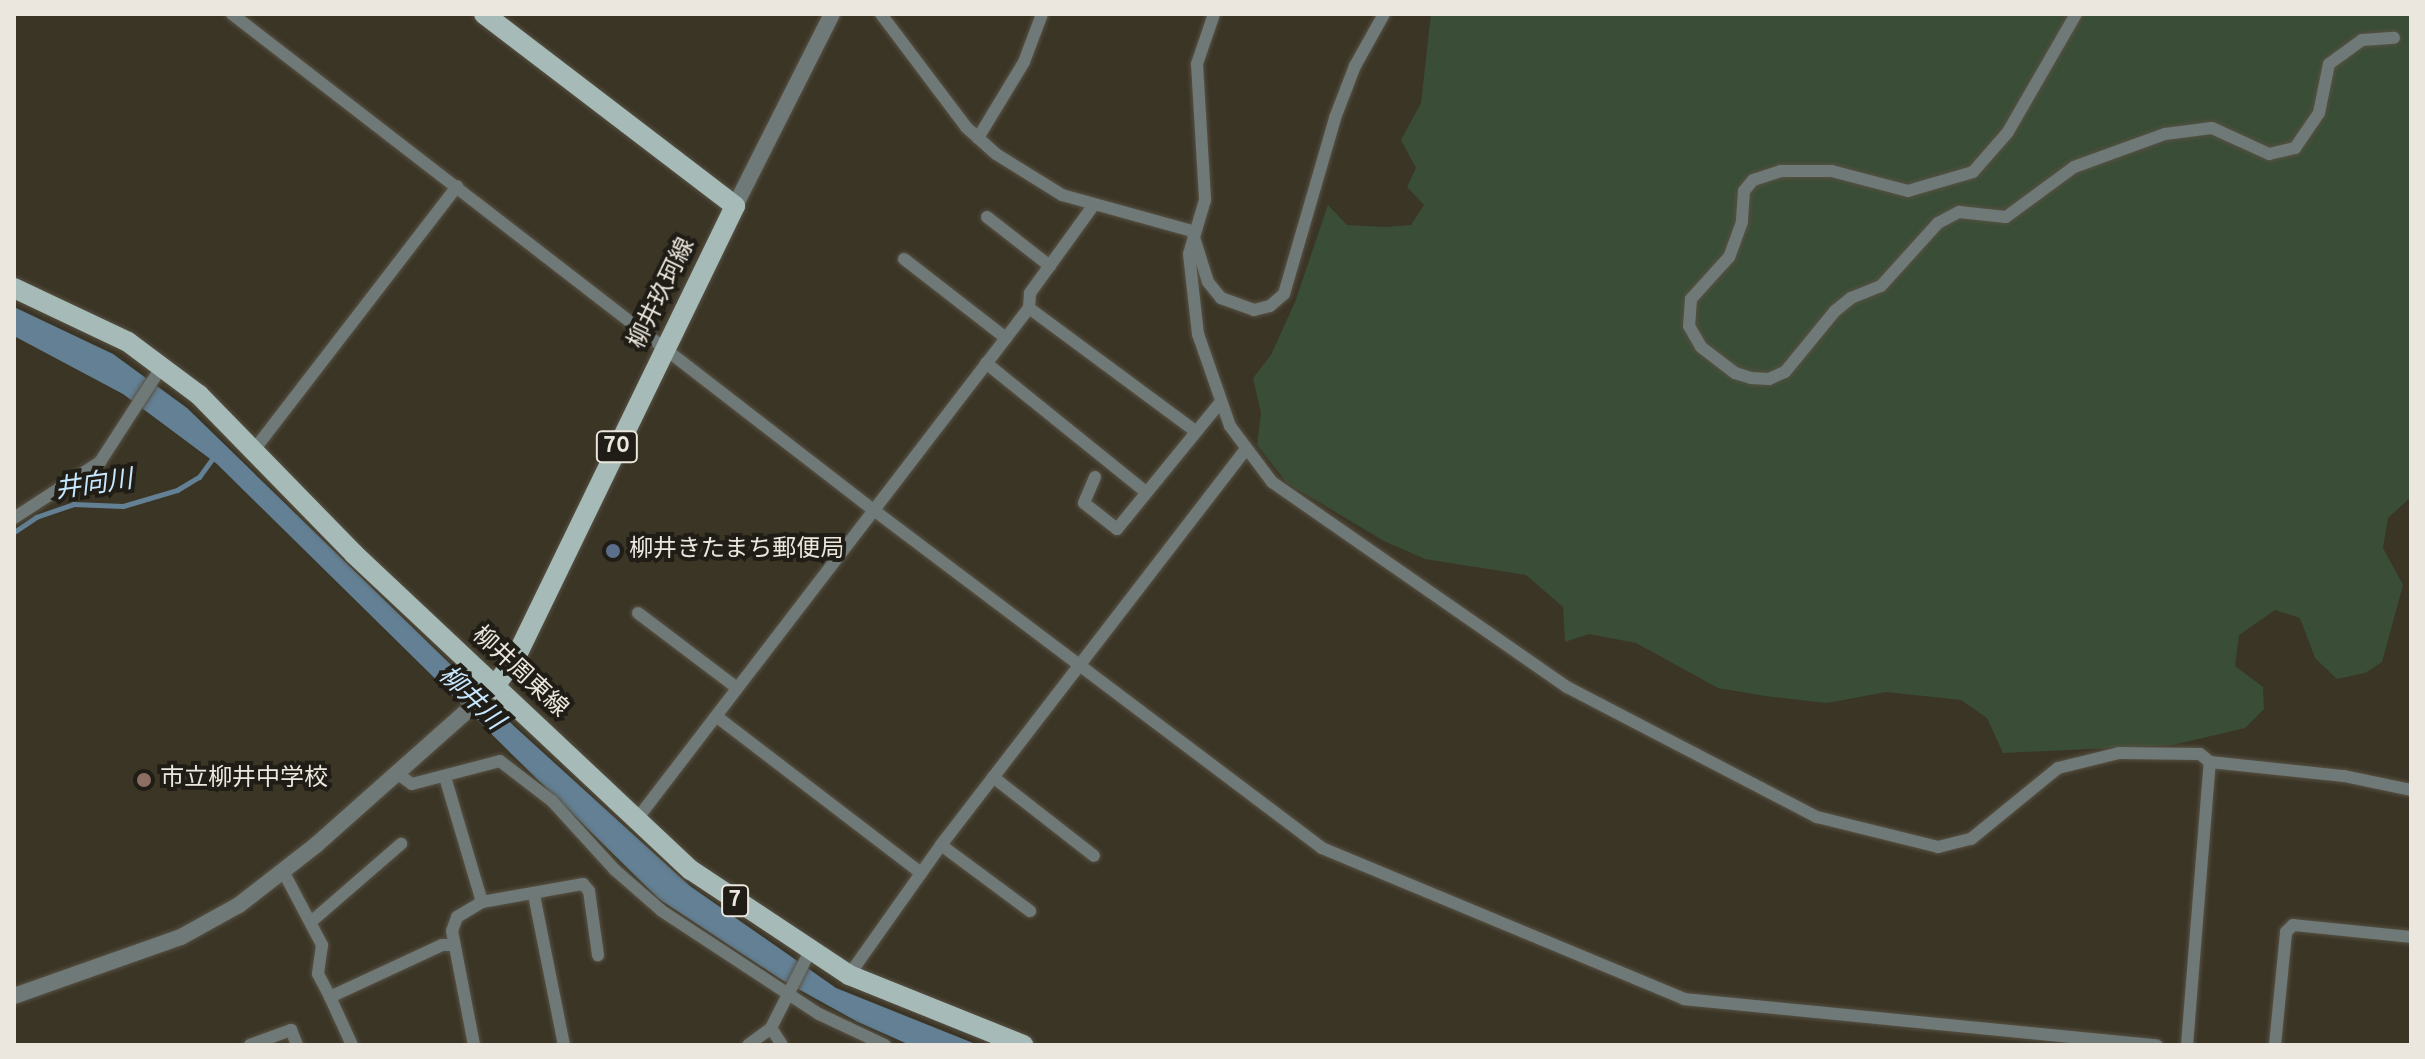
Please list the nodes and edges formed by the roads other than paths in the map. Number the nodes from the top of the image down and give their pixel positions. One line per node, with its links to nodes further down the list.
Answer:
1 (232, 14): 11 (street)
2 (484, 14): 12 (main road)
3 (832, 14): 12 (street)
4 (881, 14): 10 (street)
5 (1042, 14): 10 (street)
6 (1214, 14): 15 (street)
7 (1384, 14): 15 (street)
8 (2076, 14): 9 (street)
9 (2394, 38)
10 (978, 138): 13 (street)
11 (457, 186): 21 (street); 26 (street)
12 (735, 206): 21 (main road, 柳井玖珂線 / 70)
13 (1093, 206): 15 (street); 17 (street)
14 (987, 217): 17 (street)
15 (1192, 231): 24 (street)
16 (904, 259): 20 (street)
17 (1050, 266): 19 (street)
18 (14, 288): 23 (main road, 柳井周東線 / 7)
19 (1029, 308): 20 (street); 25 (street)
20 (1006, 338): 22 (street)
21 (665, 348): 30 (street); 35 (main road, 柳井玖珂線 / 70)
22 (986, 363): 29 (street); 30 (street)
23 (160, 368): 26 (main road, 柳井周東線 / 7); 31 (street)
24 (1219, 404): 25 (street); 27 (street)
25 (1195, 431): 29 (street)
26 (254, 450): 35 (main road, 柳井周東線 / 7)
27 (1244, 451): 33 (street); 37 (street)
28 (1095, 477): 29 (street)
29 (1146, 492)
30 (871, 508): 33 (street); 34 (street)
31 (14, 518)
32 (638, 613): 34 (street)
33 (1078, 666): 40 (street); 61 (street)
34 (737, 688): 36 (street)
35 (490, 691): 38 (street); 42 (main road, 柳井周東線 / 7)
36 (717, 717): 42 (street); 47 (street)
37 (2210, 762): 41 (street); 72 (street)
38 (398, 774): 39 (street); 46 (street)
39 (445, 777): 49 (street); 57 (street)
40 (993, 777): 44 (street); 45 (street)
41 (2411, 790)
42 (637, 819): 55 (main road, 柳井周東線 / 7)
43 (401, 844): 51 (street)
44 (941, 845): 47 (street); 50 (street)
45 (1094, 856)
46 (283, 871): 51 (street); 58 (street)
47 (921, 873): 56 (street)
48 (534, 895): 49 (street); 54 (street); 66 (street)
49 (482, 902): 53 (street)
50 (1030, 911)
51 (312, 921): 59 (street)
52 (2411, 937): 73 (street)
53 (454, 945): 59 (street); 65 (street)
54 (598, 955)
55 (807, 957): 56 (main road, 柳井周東線 / 7); 57 (street)
56 (849, 975): 70 (main road, 柳井周東線 / 7)
57 (788, 993): 60 (street); 69 (street)
58 (14, 996)
59 (330, 997): 64 (street)
60 (771, 1028): 67 (street); 68 (street)
61 (2079, 1043): 71 (street)
62 (250, 1045): 63 (street)
63 (297, 1045)
64 (352, 1045)
65 (474, 1045)
66 (564, 1045)
67 (748, 1045)
68 (782, 1045)
69 (885, 1045)
70 (1023, 1045)
71 (2157, 1045)
72 (2187, 1045)
73 (2275, 1045)

